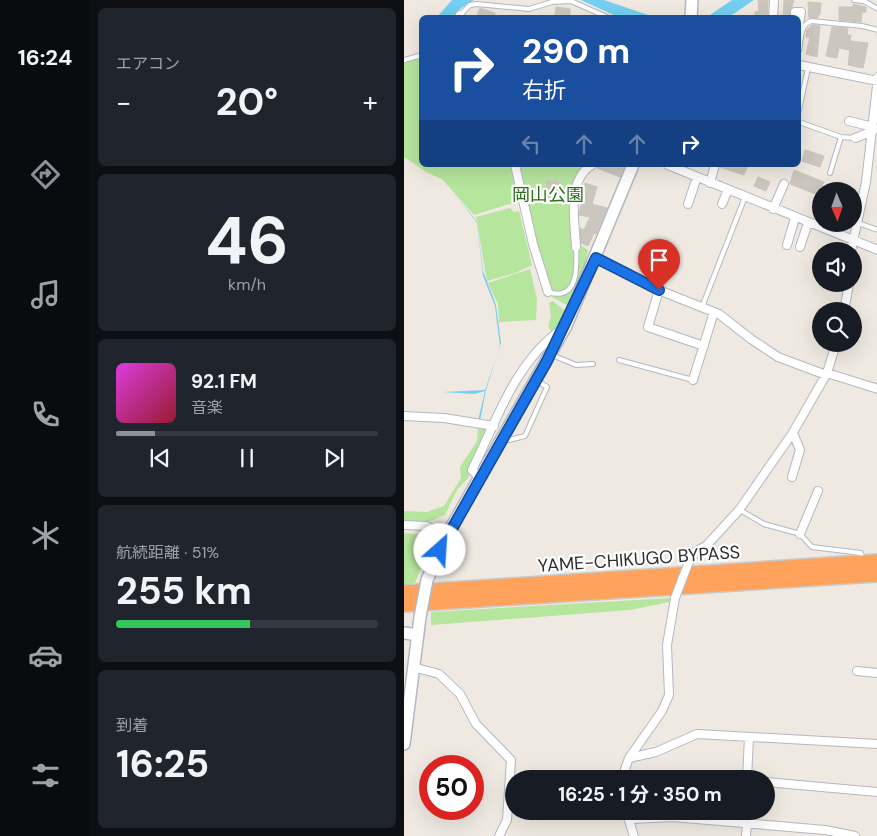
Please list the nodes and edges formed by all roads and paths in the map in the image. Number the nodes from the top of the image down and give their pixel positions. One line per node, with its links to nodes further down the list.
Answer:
1 (692, 0): 7 (main road)
2 (774, 0): 8 (street)
3 (854, 0): 4 (lane)
4 (877, 9)
5 (461, 15): 6 (lane)
6 (602, 15)
7 (691, 15)
8 (773, 15)
9 (877, 30): 10 (lane)
10 (801, 37)
11 (419, 56): 12 (lane)
12 (404, 60)
13 (801, 65): 14 (street)
14 (808, 67): 15 (street); 16 (lane)
15 (877, 80): 17 (street)
16 (801, 100)
17 (876, 114): 20 (street)
18 (849, 121): 20 (street)
19 (801, 123): 21 (lane)
20 (873, 129): 22 (street); 34 (street)
21 (841, 137): 22 (lane); 28 (lane)
22 (856, 138)
23 (515, 167): 51 (street)
24 (589, 167): 45 (street)
25 (632, 167): 48 (main road)
26 (673, 167): 29 (street)
27 (714, 167): 30 (street)
28 (830, 173)
29 (698, 178): 30 (street); 35 (street)
30 (710, 183): 32 (street)
31 (784, 184): 37 (street)
32 (728, 190): 33 (street); 36 (street)
33 (745, 197): 37 (street); 52 (lane)
34 (862, 198)
35 (688, 204)
36 (722, 204)
37 (773, 209): 38 (street)
38 (795, 218): 39 (street); 44 (street)
39 (808, 223): 43 (street); 46 (street)
40 (862, 224): 41 (lane)
41 (877, 230)
42 (855, 232): 43 (street)
43 (852, 241): 47 (street)
44 (787, 246)
45 (576, 247): 51 (lane)
46 (800, 247)
47 (877, 250)
48 (596, 258): 50 (street); 54 (main road)
49 (665, 261): 50 (street)
50 (657, 290): 52 (street); 55 (street)
51 (548, 292)
52 (702, 307): 53 (street)
53 (714, 312): 55 (street); 60 (street)
54 (566, 326): 57 (main road); 65 (street)
55 (704, 346): 62 (street)
56 (834, 352): 60 (street)
57 (551, 354): 59 (lane); 61 (main road)
58 (619, 360): 62 (lane)
59 (593, 364)
60 (827, 374): 63 (street); 66 (street)
61 (536, 380): 67 (lane); 69 (main road)
62 (693, 380)
63 (877, 389)
64 (404, 416): 65 (street)
65 (494, 426): 69 (street)
66 (793, 433): 68 (street); 71 (street)
67 (509, 440)
68 (792, 477)
69 (480, 478): 74 (main road)
70 (818, 491): 73 (street)
71 (740, 509): 73 (lane); 88 (street, bridge)
72 (404, 525): 74 (street)
73 (800, 534): 75 (lane)
74 (447, 535): 81 (main road, bridge)
75 (862, 558)
76 (877, 562): 78 (highway, YAME-CHIKUGO BYPASS)
77 (877, 574): 79 (highway, YAME-CHIKUGO BYPASS)
78 (404, 593)
79 (404, 604)
80 (404, 633): 81 (main road)
81 (418, 635): 82 (main road)
82 (413, 667): 86 (main road); 97 (street)
83 (857, 672): 84 (street)
84 (877, 673)
85 (749, 737): 87 (street); 88 (street); 90 (street)
86 (404, 744)
87 (877, 744)
88 (630, 758): 89 (street)
89 (627, 770)
90 (747, 770)
91 (775, 783): 92 (street)
92 (877, 792)
93 (629, 820): 98 (street)
94 (717, 820): 96 (street)
95 (748, 820): 96 (lane)
96 (747, 824): 99 (street); 100 (street)
97 (499, 836)
98 (634, 836)
99 (746, 836)
100 (855, 836)

